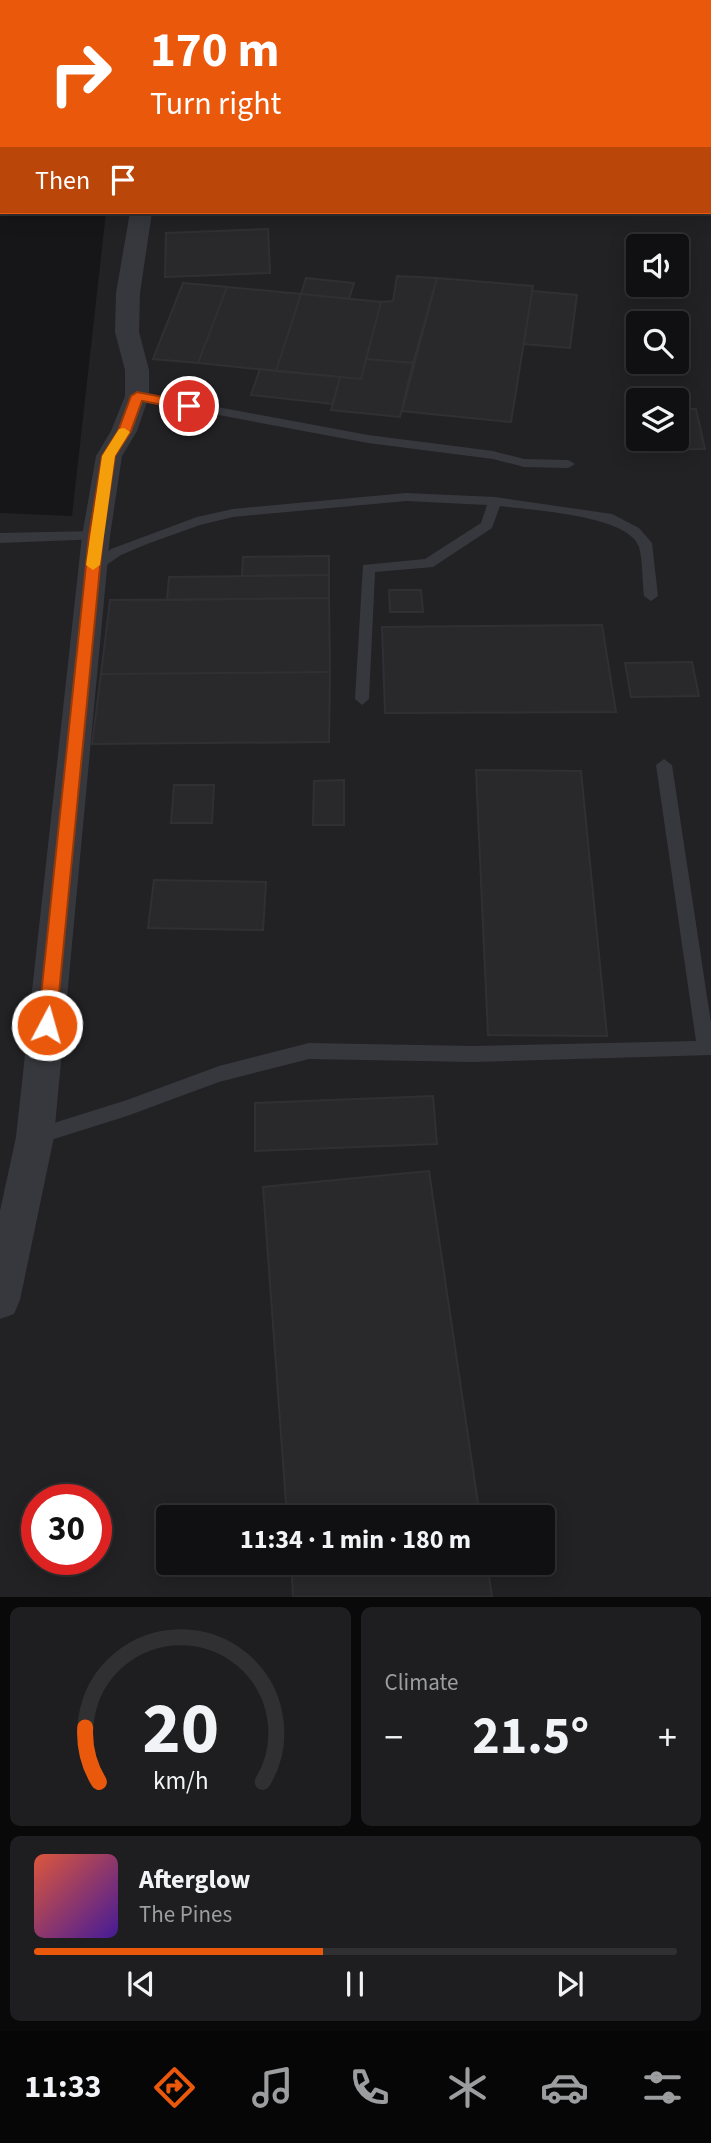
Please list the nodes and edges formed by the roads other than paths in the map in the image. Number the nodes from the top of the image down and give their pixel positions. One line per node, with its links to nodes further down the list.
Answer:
1 (141, 214): 2 (street)
2 (137, 396): 3 (lane); 5 (street)
3 (568, 464)
4 (495, 501): 7 (lane); 8 (lane); 9 (lane)
5 (96, 536): 6 (lane); 7 (street)
6 (0, 538)
7 (93, 569): 11 (street)
8 (651, 596)
9 (362, 699)
10 (664, 765): 11 (lane)
11 (36, 1137): 12 (street)
12 (0, 1300)

